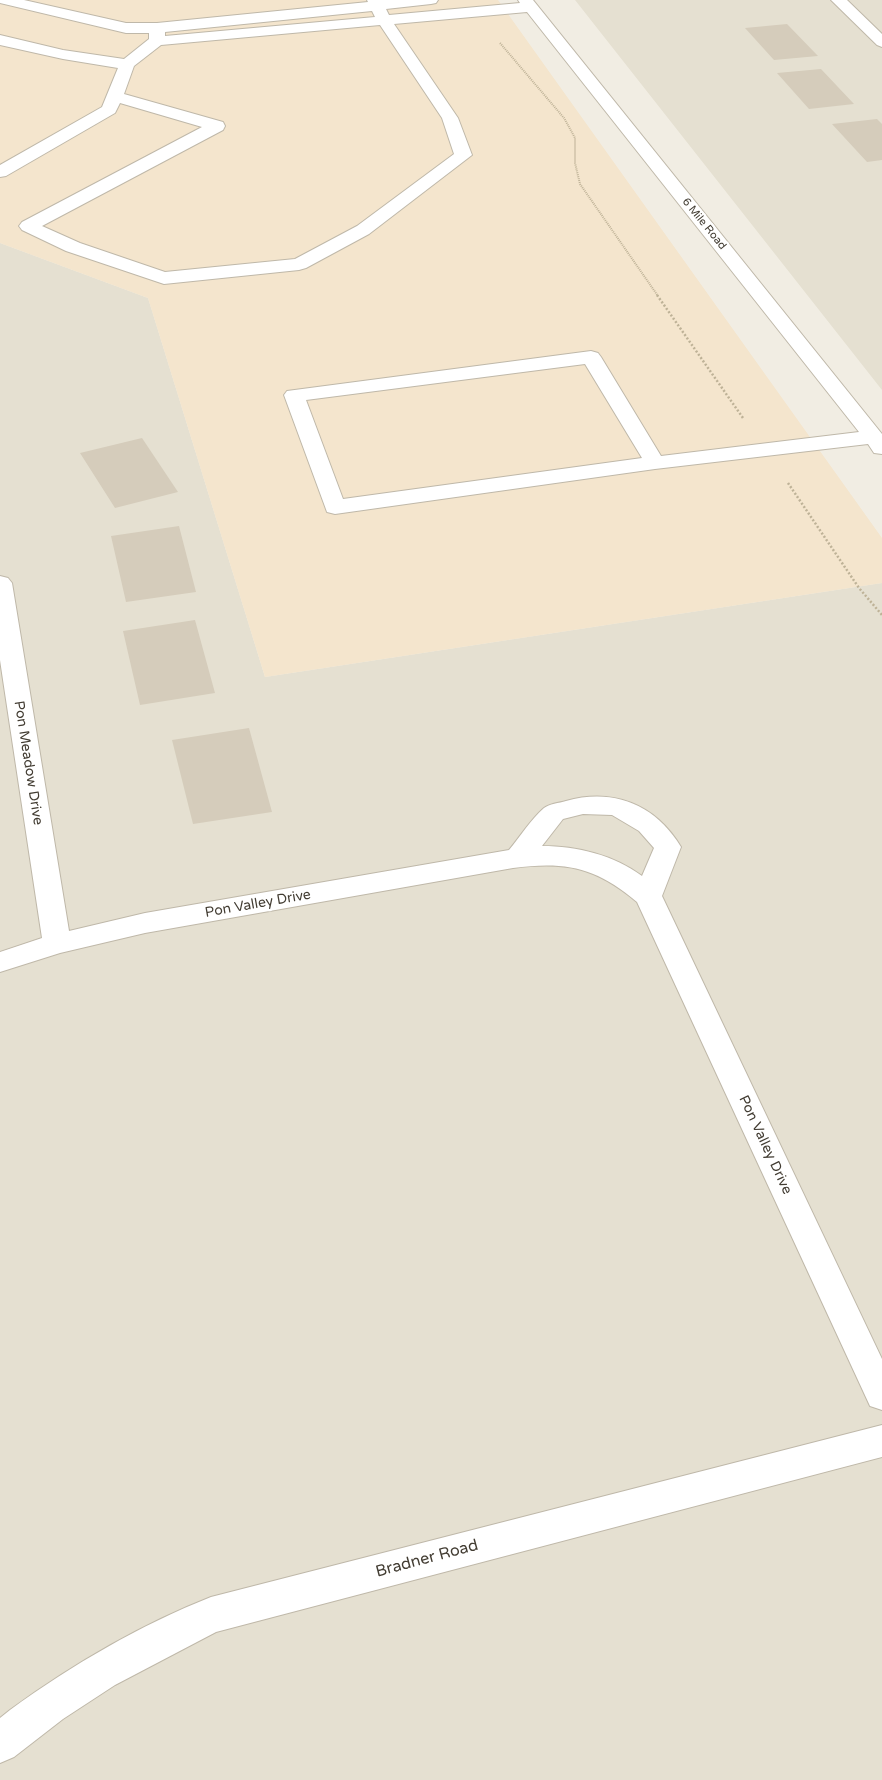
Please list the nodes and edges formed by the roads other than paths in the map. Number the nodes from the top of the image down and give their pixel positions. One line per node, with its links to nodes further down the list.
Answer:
1 (5, 0): 6 (street)
2 (431, 0): 5 (street)
3 (838, 0): 8 (street)
4 (528, 4): 5 (street); 12 (street, 6 Mile Road)
5 (378, 9): 6 (street); 10 (street)
6 (157, 35): 9 (street)
7 (0, 40): 9 (street)
8 (882, 42)
9 (127, 64): 10 (street)
10 (114, 96): 11 (street)
11 (0, 172)
12 (878, 443): 13 (street)
13 (655, 462): 13 (street)
14 (0, 583): 17 (street, Pon Meadow Drive)
15 (519, 856): 16 (street, Pon Valley Drive); 16 (street); 17 (street, Pon Valley Drive)
16 (648, 896): 19 (street, Pon Valley Drive)
17 (57, 944): 18 (street, Pon Valley Drive)
18 (0, 962)
19 (882, 1395)
20 (882, 1441): 21 (street, Bradner Road)
21 (0, 1743)

